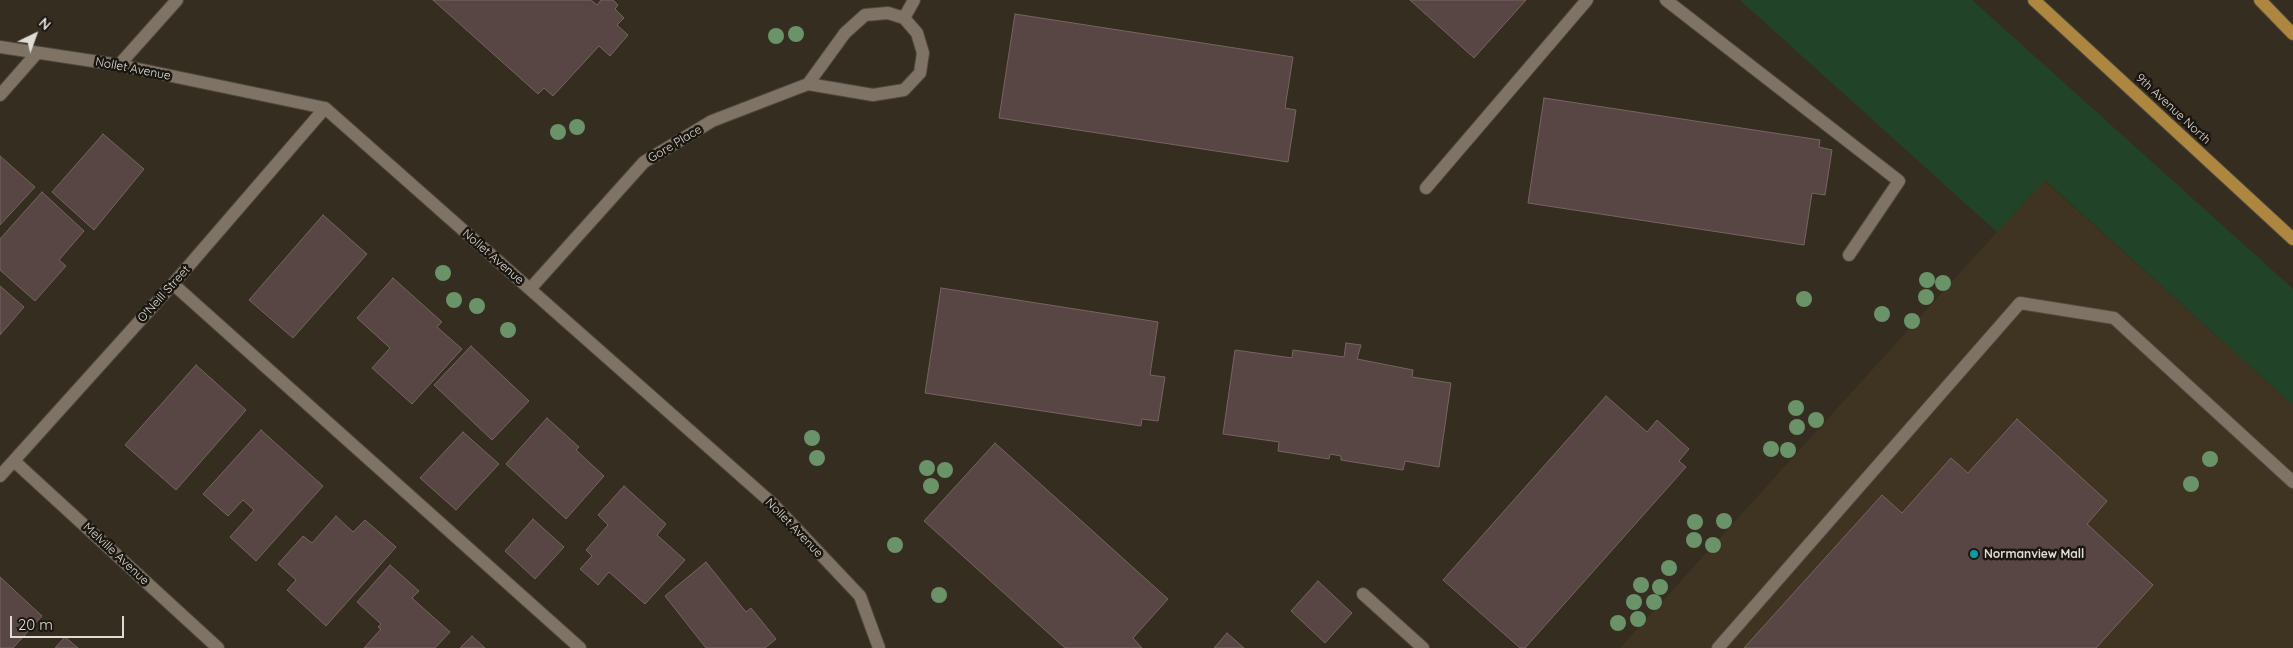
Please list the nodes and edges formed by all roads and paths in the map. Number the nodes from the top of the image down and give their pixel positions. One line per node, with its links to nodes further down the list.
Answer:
1 (177, 0): 11 (street)
2 (914, 0): 7 (street)
3 (1587, 0): 15 (street)
4 (1666, 0): 17 (street)
5 (2034, 0): 16 (main road, 9th Avenue North)
6 (2260, 0): 8 (main road)
7 (904, 18): 12 (street); 12 (street)
8 (2293, 34)
9 (0, 47): 10 (street, Nollet Avenue)
10 (38, 53): 11 (street, Nollet Avenue); 13 (street)
11 (119, 65): 14 (street, Nollet Avenue)
12 (808, 84): 19 (street, Gore Place)
13 (0, 95)
14 (325, 108): 18 (street, O'Neill Street); 19 (street, Nollet Avenue)
15 (1426, 188)
16 (2293, 239)
17 (1849, 255)
18 (173, 284): 20 (street, O'Neill Street); 25 (street)
19 (530, 289): 26 (street, Nollet Avenue)
20 (14, 461): 21 (street, O'Neill Street); 24 (street, Melville Avenue)
21 (0, 476)
22 (2293, 482): 28 (street)
23 (1363, 594): 27 (street)
24 (218, 648)
25 (580, 648)
26 (879, 648)
27 (1423, 648)
28 (1718, 648)

